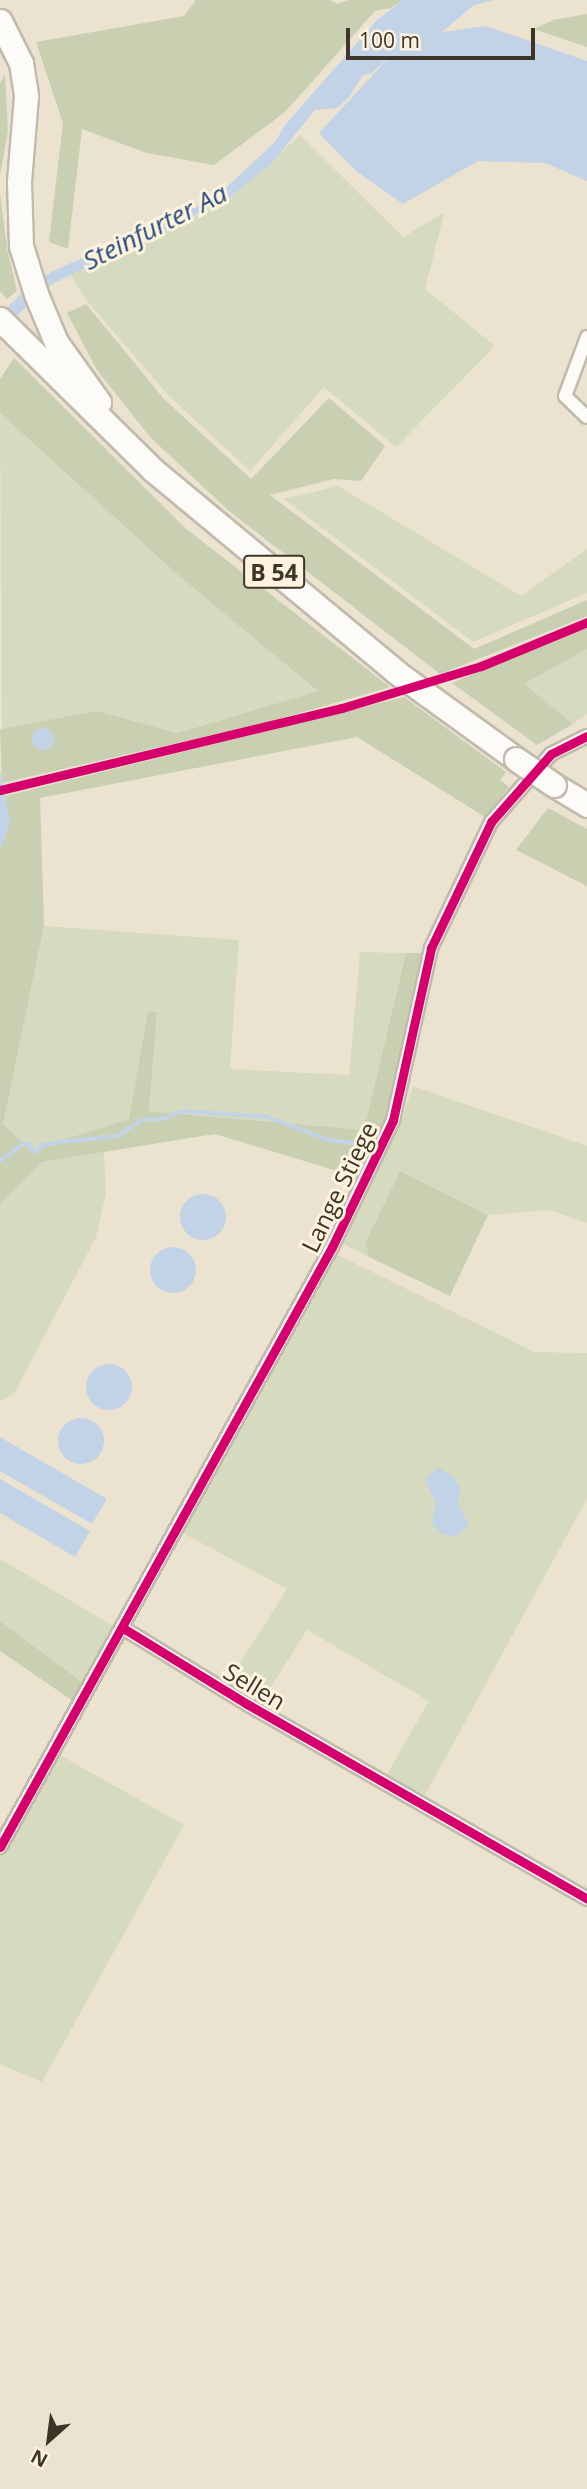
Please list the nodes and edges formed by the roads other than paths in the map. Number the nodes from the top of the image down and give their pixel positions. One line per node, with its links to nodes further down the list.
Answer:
1 (0, 21): 5 (highway)
2 (0, 319): 5 (highway, B 54)
3 (587, 337): 4 (street)
4 (587, 417)
5 (153, 470): 7 (highway, B 54, bridge)
6 (587, 736): 8 (street, Lange Stiege)
7 (587, 805)
8 (123, 1628): 9 (street); 10 (street, Sellen)
9 (0, 1847)
10 (587, 1899)

